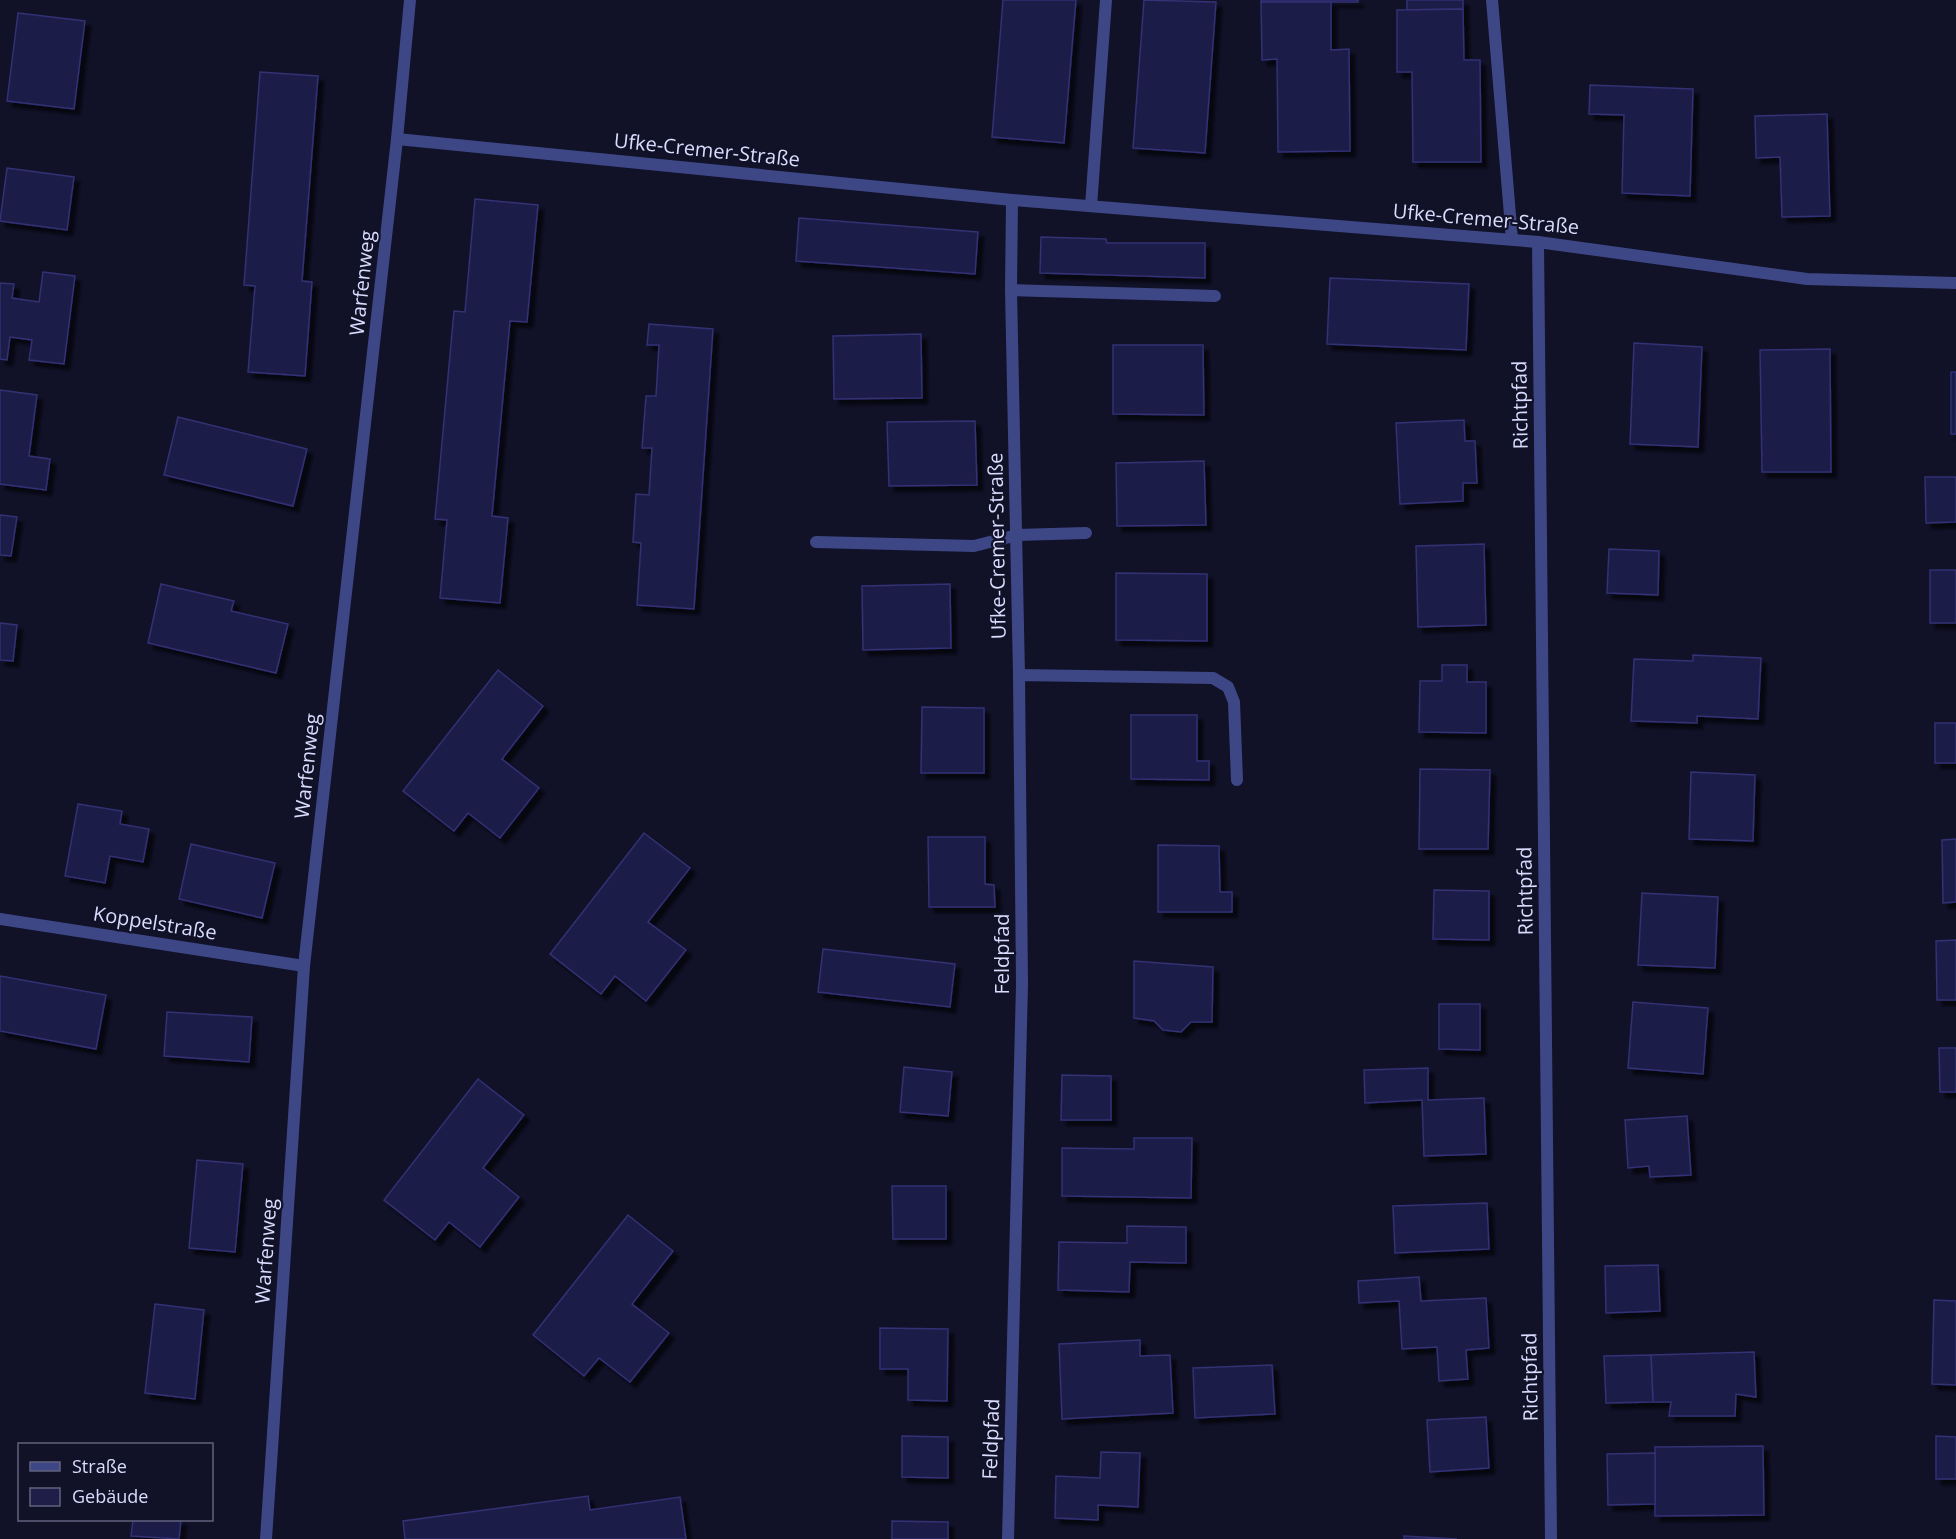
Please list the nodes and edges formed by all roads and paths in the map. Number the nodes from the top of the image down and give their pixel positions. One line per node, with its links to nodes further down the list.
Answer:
1 (410, 0): 4 (street, Warfenweg)
2 (1106, 0): 6 (street)
3 (1492, 0): 7 (street)
4 (398, 139): 5 (street, Ufke-Cremer-Straße); 18 (street, Warfenweg)
5 (1012, 200): 6 (street, Ufke-Cremer-Straße); 10 (street, Ufke-Cremer-Straße)
6 (1091, 206): 7 (street, Ufke-Cremer-Straße)
7 (1512, 239): 8 (street, Ufke-Cremer-Straße)
8 (1538, 242): 9 (street, Ufke-Cremer-Straße); 21 (street, Richtpfad)
9 (1956, 282)
10 (1011, 290): 11 (street); 13 (street, Ufke-Cremer-Straße)
11 (1215, 296)
12 (1086, 533): 13 (street)
13 (1017, 535): 14 (street); 15 (street, Ufke-Cremer-Straße)
14 (816, 542)
15 (1019, 675): 16 (street); 20 (street, Feldpfad)
16 (1237, 780)
17 (0, 919): 18 (street, Koppelstraße)
18 (304, 966): 19 (street, Warfenweg)
19 (266, 1539)
20 (1008, 1539)
21 (1551, 1539)

